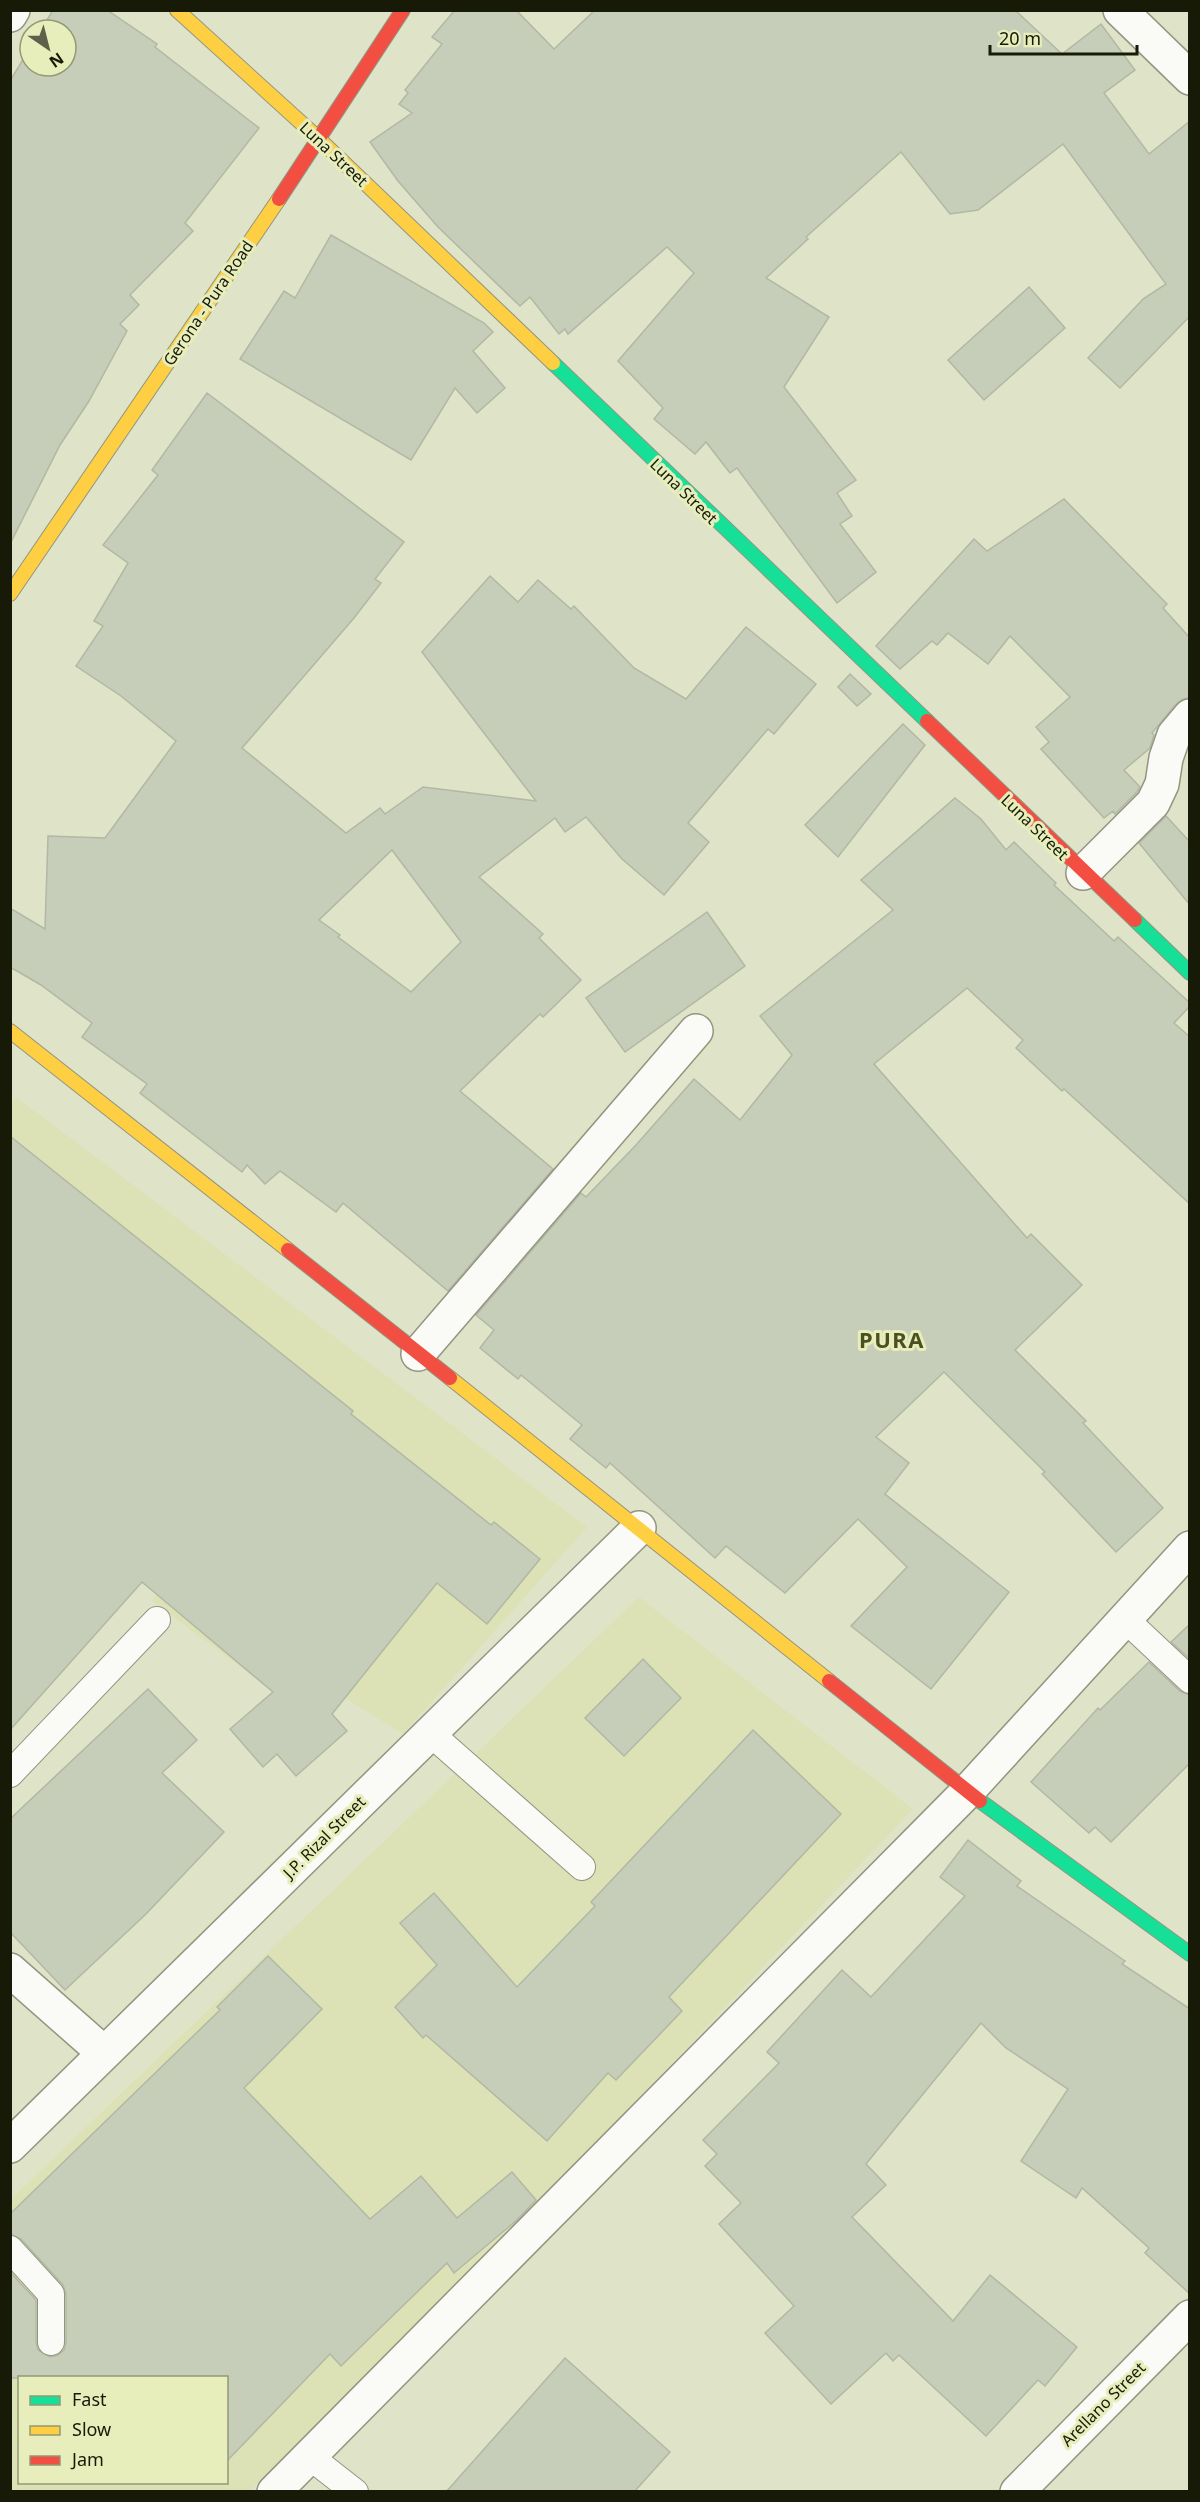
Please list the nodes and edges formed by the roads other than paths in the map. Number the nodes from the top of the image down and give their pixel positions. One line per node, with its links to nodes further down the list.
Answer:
1 (13, 10): 5 (street)
2 (177, 10): 7 (street, Luna Street)
3 (403, 10): 7 (street, Gerona - Pura Road)
4 (1120, 10): 6 (street)
5 (10, 15)
6 (1190, 78)
7 (319, 139): 8 (street, Gerona - Pura Road); 10 (street, Luna Street)
8 (10, 594)
9 (1190, 716): 10 (street)
10 (1083, 873): 11 (street, Luna Street)
11 (1190, 973)
12 (10, 1031): 14 (street)
13 (696, 1031): 14 (street)
14 (418, 1354): 15 (street)
15 (639, 1528): 20 (street, J.P. Rizal Street); 22 (street)
16 (1190, 1548): 17 (street)
17 (1125, 1619): 19 (lane); 22 (street)
18 (157, 1620): 21 (lane)
19 (1190, 1680)
20 (430, 1733): 23 (lane); 26 (street, J.P. Rizal Street)
21 (10, 1774)
22 (967, 1792): 24 (street); 31 (street)
23 (582, 1867)
24 (1190, 1954)
25 (10, 1970): 26 (street)
26 (104, 2053): 27 (street, J.P. Rizal Street)
27 (10, 2146)
28 (10, 2249): 30 (lane)
29 (1190, 2317): 34 (street, Arellano Street)
30 (51, 2342)
31 (309, 2456): 32 (street); 33 (lane)
32 (274, 2492)
33 (355, 2492)
34 (1017, 2492)

